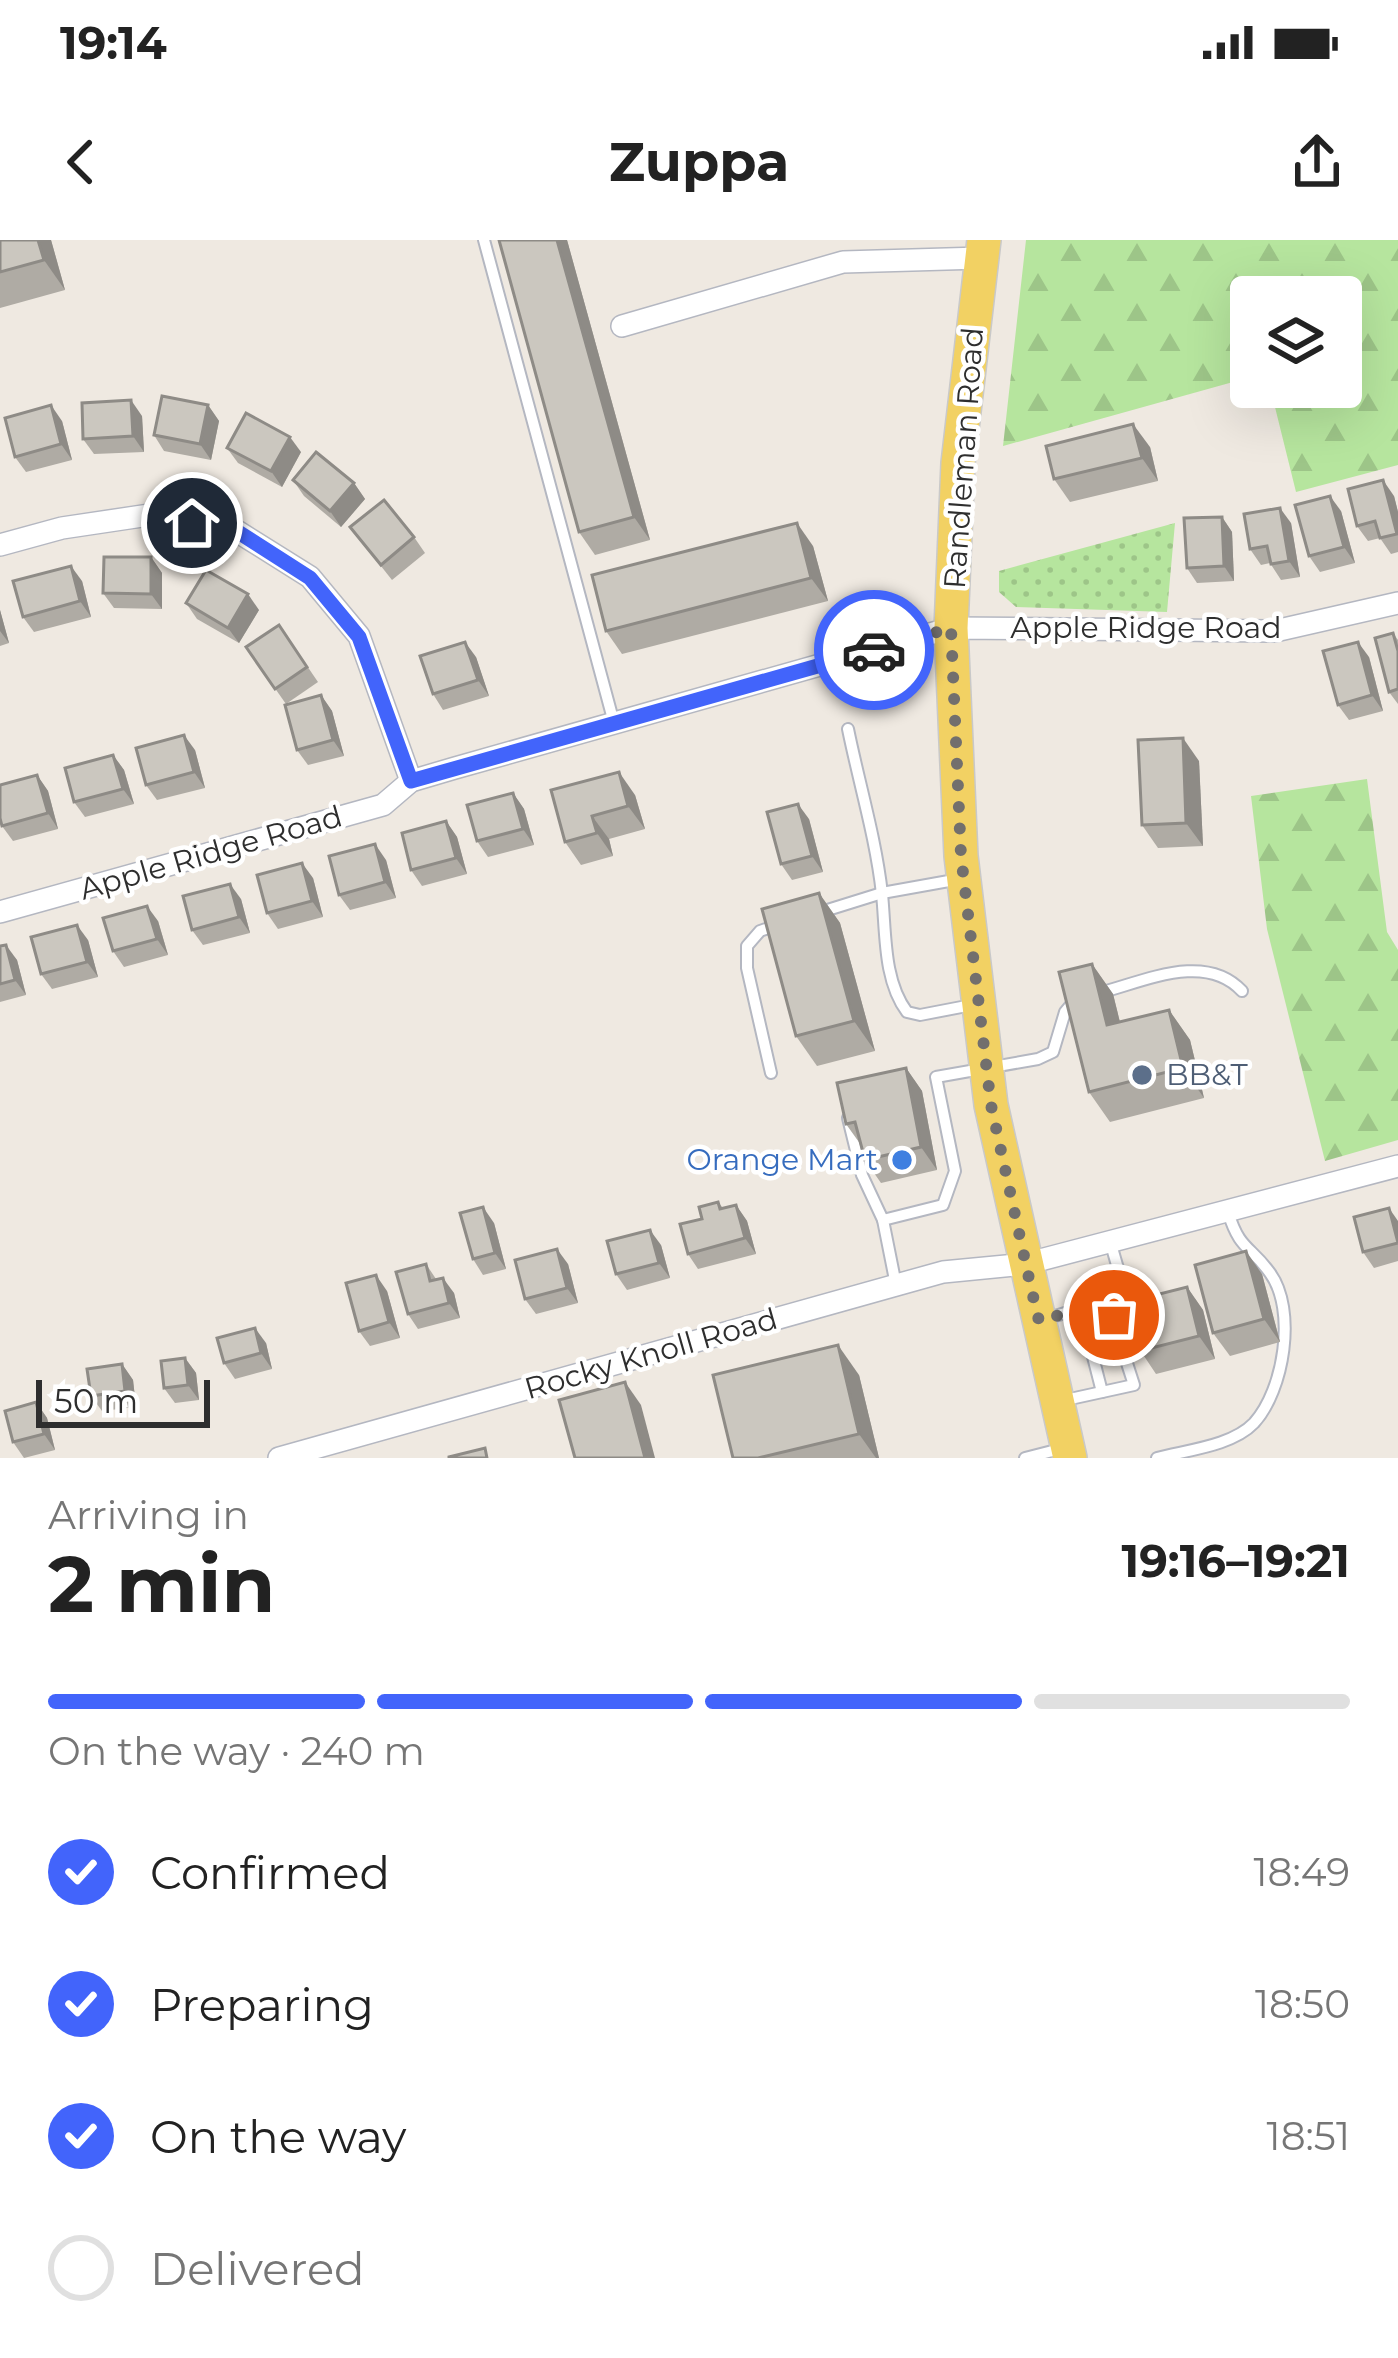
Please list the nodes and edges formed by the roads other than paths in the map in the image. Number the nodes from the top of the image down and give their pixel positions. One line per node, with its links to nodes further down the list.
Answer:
1 (484, 240): 7 (lane)
2 (982, 249): 3 (street); 6 (main road, Randleman Road)
3 (622, 326)
4 (0, 545): 9 (street)
5 (1398, 603): 6 (street, Apple Ridge Road)
6 (951, 628): 7 (street, Apple Ridge Road); 10 (main road, Randleman Road)
7 (614, 723): 9 (street, Apple Ridge Road)
8 (848, 728): 11 (lane)
9 (411, 781): 12 (street, Apple Ridge Road)
10 (964, 878): 11 (lane); 14 (main road, Randleman Road)
11 (882, 893): 14 (lane); 16 (lane)
12 (0, 912)
13 (1242, 991): 15 (lane)
14 (979, 1004): 15 (main road, Randleman Road)
15 (987, 1070): 17 (lane); 24 (main road, Randleman Road)
16 (771, 1072)
17 (936, 1078): 18 (lane); 22 (lane)
18 (921, 1080)
19 (845, 1103): 22 (lane)
20 (1398, 1166): 21 (street, Rocky Knoll Road)
21 (1228, 1210): 23 (street, Rocky Knoll Road); 36 (lane)
22 (883, 1220): 25 (lane)
23 (1110, 1241): 24 (street, Rocky Knoll Road); 26 (lane)
24 (1025, 1264): 25 (street, Rocky Knoll Road); 29 (main road, Randleman Road)
25 (896, 1286): 34 (street, Rocky Knoll Road)
26 (1114, 1299)
27 (1097, 1304): 28 (lane)
28 (1080, 1309): 29 (lane); 31 (lane)
29 (1039, 1321): 32 (main road, Randleman Road)
30 (1125, 1357): 31 (lane)
31 (1102, 1392): 32 (lane)
32 (1058, 1402): 33 (main road, Randleman Road)
33 (1069, 1453): 35 (lane)
34 (279, 1458)
35 (1025, 1458)
36 (1157, 1458)

